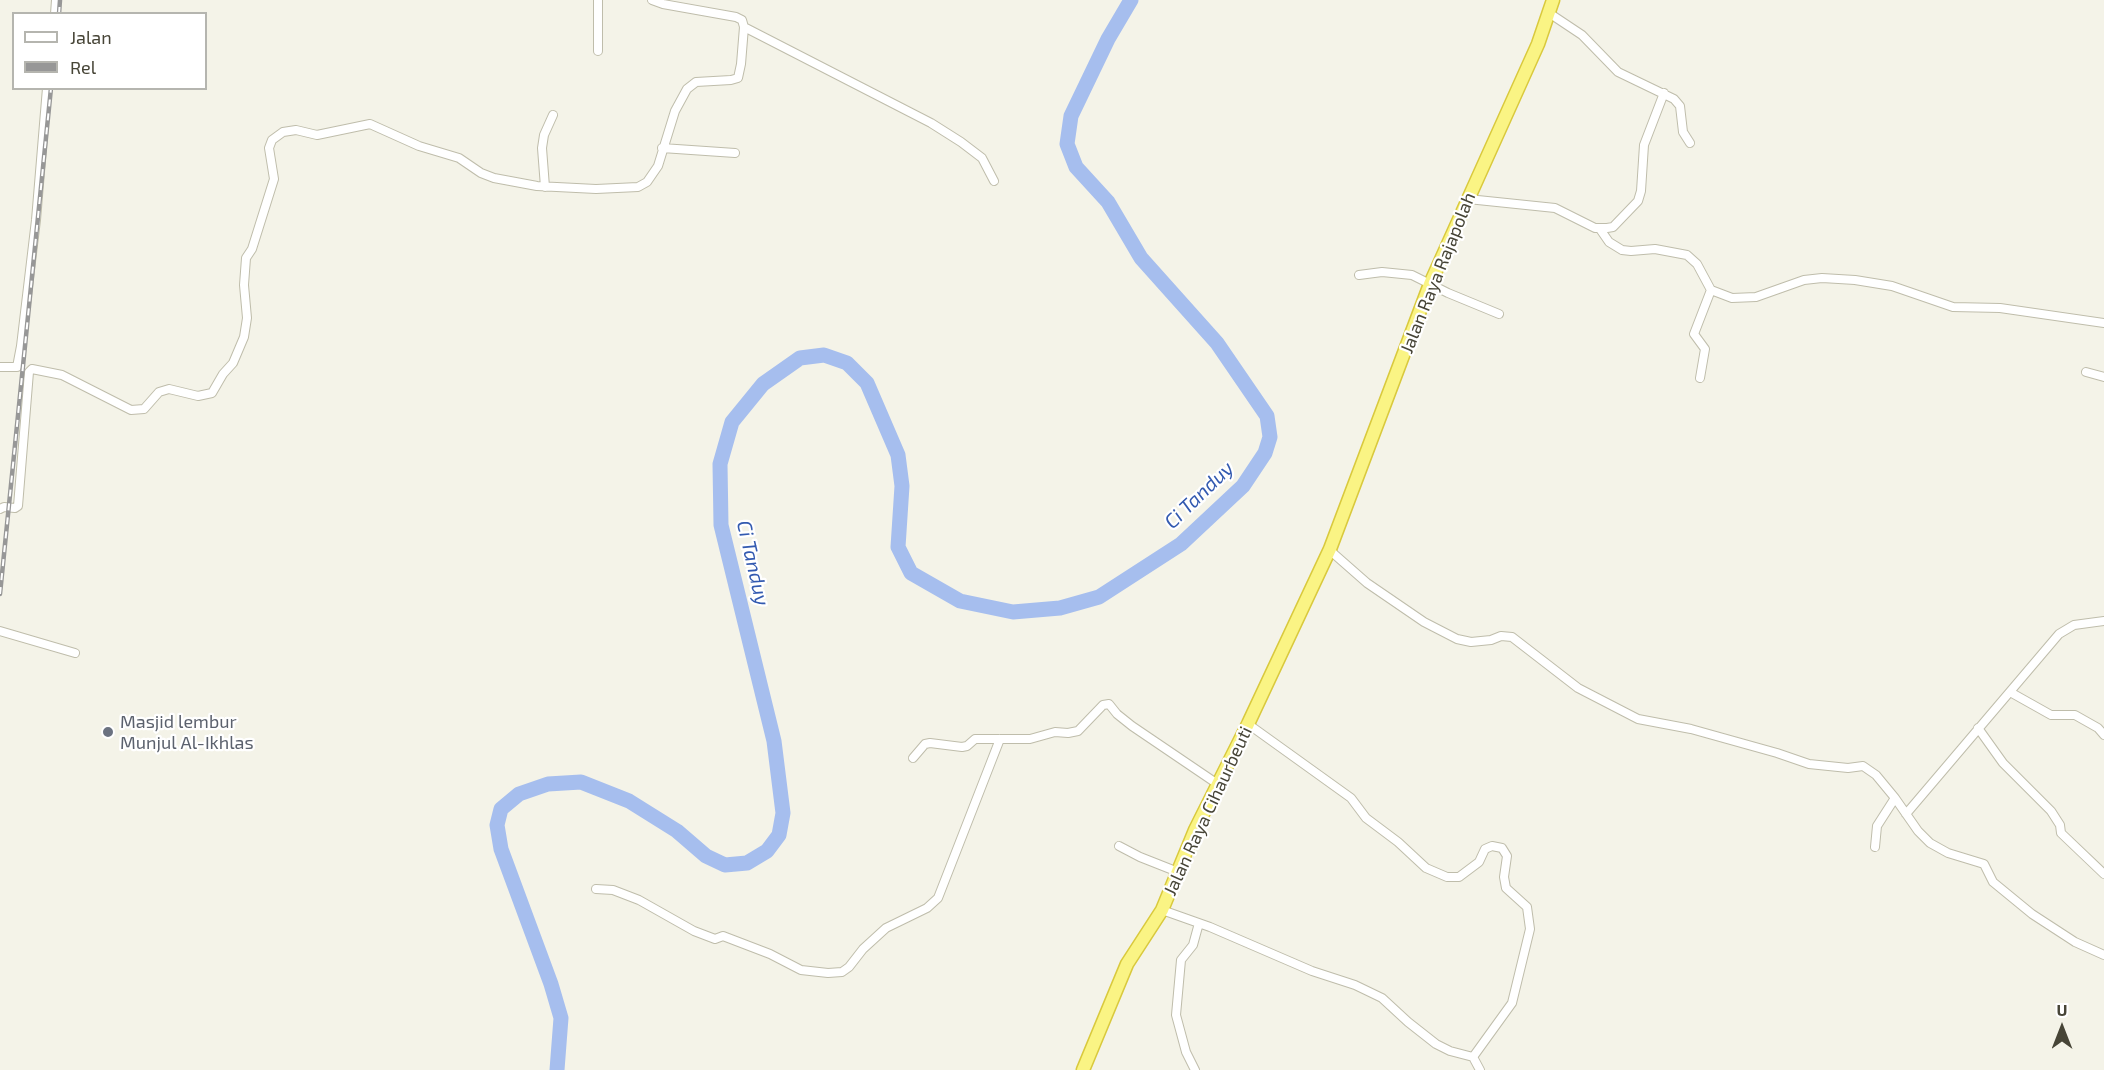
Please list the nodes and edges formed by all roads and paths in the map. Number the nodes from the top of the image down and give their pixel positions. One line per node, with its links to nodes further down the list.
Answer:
1 (598, 0): 6 (street)
2 (652, 0): 5 (street)
3 (1553, 0): 4 (highway, Jalan Raya Rajapolah)
4 (1549, 12): 8 (street); 15 (highway, Jalan Raya Rajapolah)
5 (744, 27): 11 (street); 13 (street)
6 (598, 51)
7 (47, 90): 22 (street)
8 (1664, 93): 10 (street); 16 (street)
9 (553, 115): 14 (street)
10 (1690, 143)
11 (662, 148): 12 (street); 14 (street)
12 (735, 153)
13 (994, 181)
14 (545, 186): 26 (street)
15 (1468, 199): 16 (street); 18 (highway, Jalan Raya Rajapolah)
16 (1600, 229): 19 (street)
17 (1359, 275): 18 (street)
18 (1430, 285): 20 (street); 27 (highway, Jalan Raya Rajapolah)
19 (1711, 290): 21 (street); 25 (street)
20 (1499, 314)
21 (2104, 323)
22 (0, 367)
23 (2086, 372): 24 (street)
24 (2104, 377)
25 (1700, 378)
26 (0, 509)
27 (1330, 549): 32 (highway, Jalan Raya Cihaurbeuti); 38 (street)
28 (2104, 621): 31 (street)
29 (0, 631): 30 (street)
30 (75, 653)
31 (2010, 692): 33 (street); 34 (street)
32 (1248, 724): 37 (highway, Jalan Raya Cihaurbeuti); 48 (street)
33 (1978, 728): 39 (street); 43 (street)
34 (2104, 735)
35 (1000, 739): 36 (street); 37 (street); 44 (street)
36 (913, 758)
37 (1219, 785): 42 (highway, Jalan Raya Cihaurbeuti)
38 (1895, 798): 39 (street); 41 (street)
39 (1906, 814): 47 (street)
40 (1119, 846): 42 (street)
41 (1875, 847)
42 (1178, 872): 45 (highway, Jalan Raya Cihaurbeuti)
43 (2104, 874)
44 (596, 889)
45 (1162, 910): 46 (street); 49 (highway, Jalan Raya Cihaurbeuti)
46 (1199, 923): 48 (street); 50 (street)
47 (2104, 955)
48 (1473, 1058): 51 (street)
49 (1083, 1070)
50 (1195, 1070)
51 (1480, 1070)

